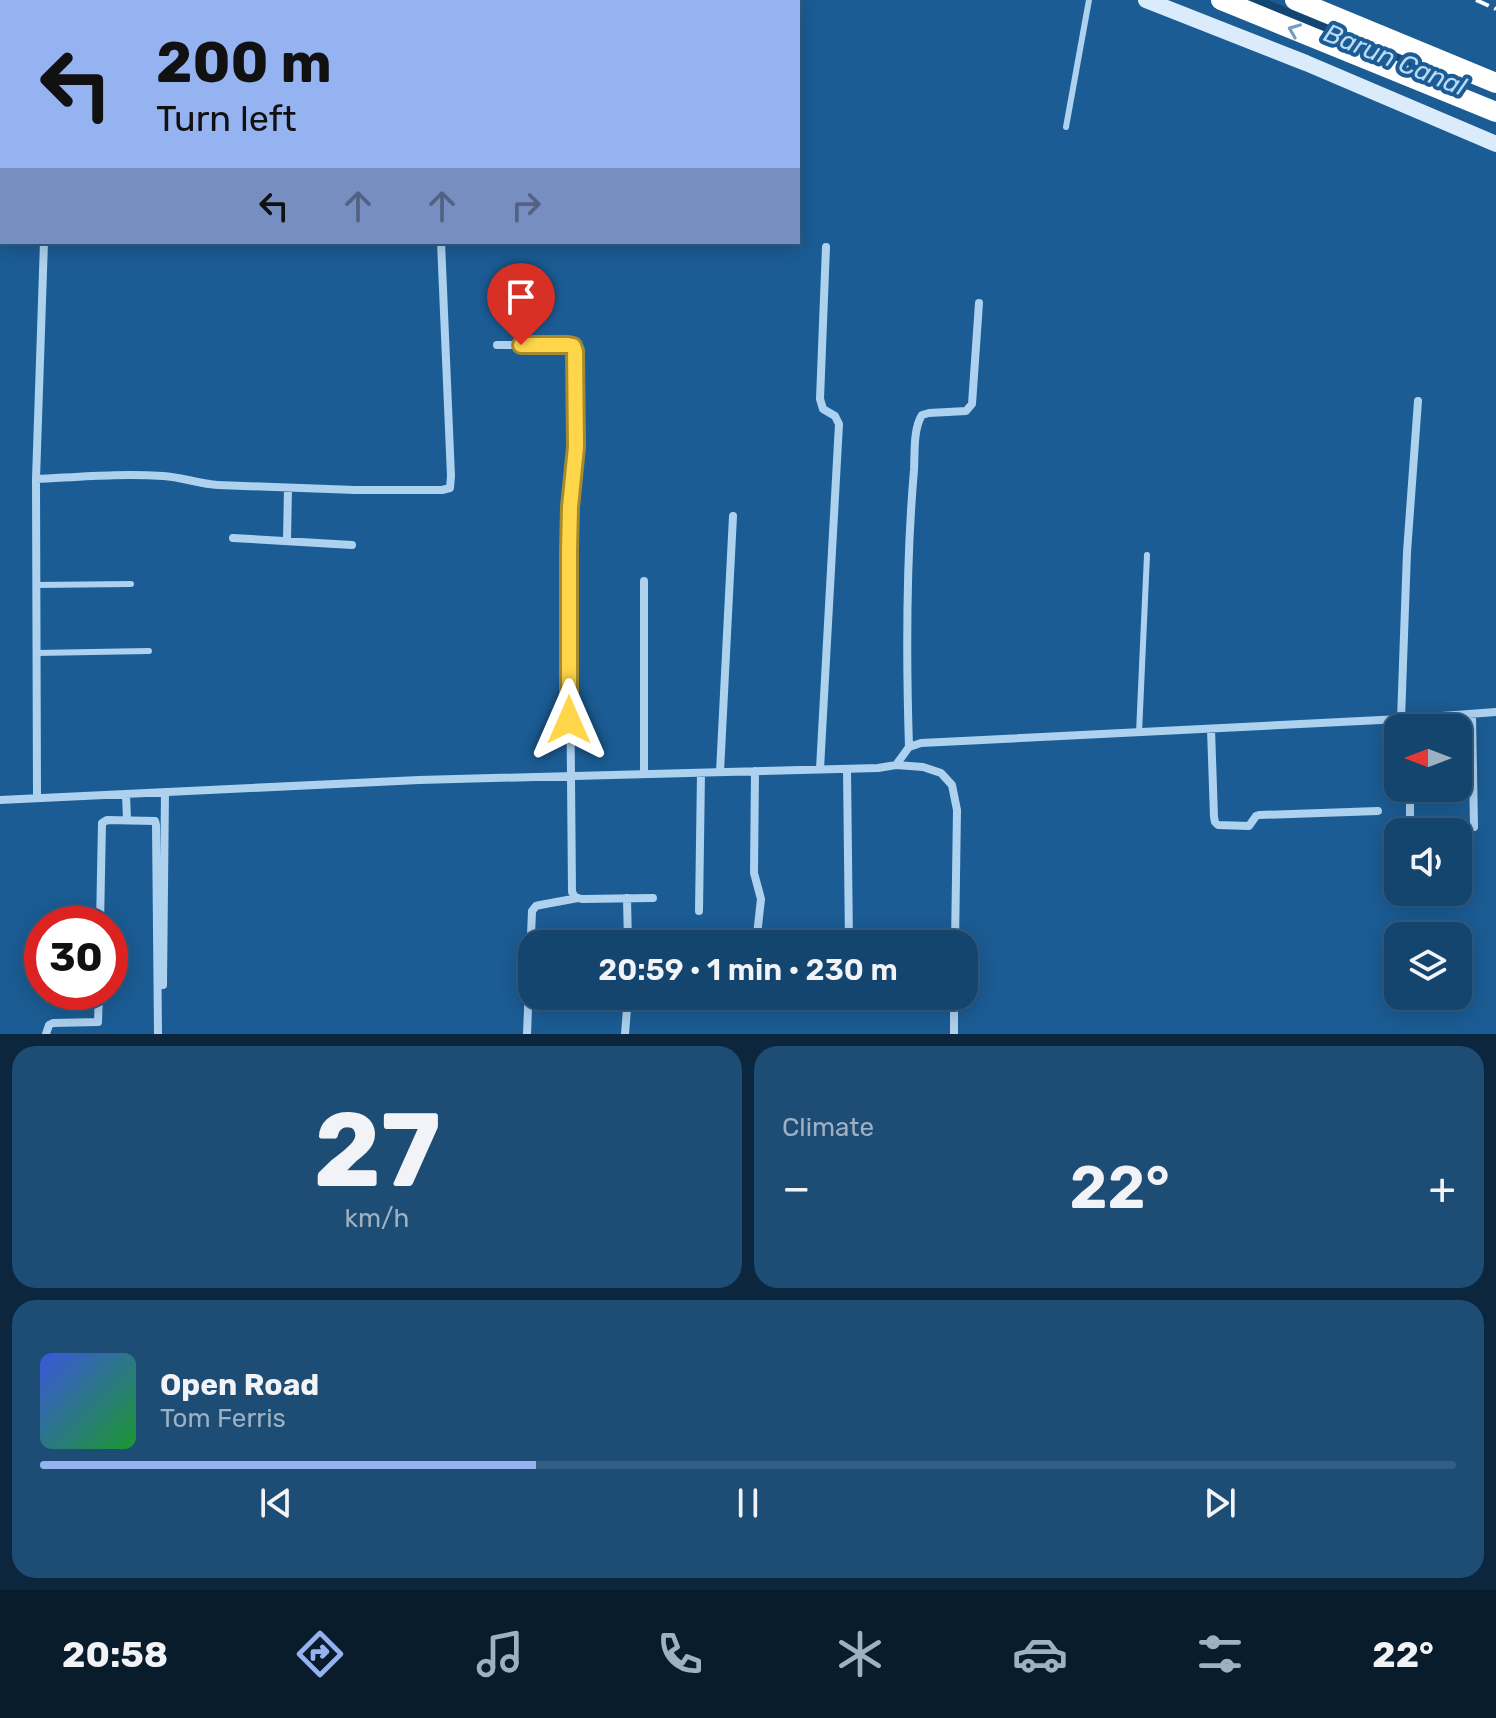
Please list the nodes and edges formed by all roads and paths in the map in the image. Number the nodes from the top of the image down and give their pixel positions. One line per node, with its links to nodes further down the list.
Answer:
1 (1089, 0): 7 (lane)
2 (1146, 0): 8 (main road)
3 (1221, 0): 6 (highway, one-way to 3)
4 (1295, 0): 5 (highway)
5 (1496, 83)
6 (1496, 112)
7 (1066, 127)
8 (1496, 144)
9 (44, 244): 15 (street)
10 (441, 244): 16 (street)
11 (826, 247): 35 (street)
12 (979, 303): 33 (street)
13 (497, 345): 41 (street)
14 (1418, 401): 28 (street)
15 (36, 479): 16 (street); 24 (street)
16 (288, 488): 19 (street)
17 (733, 516): 38 (street)
18 (233, 538): 19 (street)
19 (287, 541): 20 (street)
20 (352, 545)
21 (1147, 555): 32 (lane)
22 (644, 581): 40 (street)
23 (131, 584): 24 (lane)
24 (36, 585): 26 (street)
25 (149, 651): 26 (lane)
26 (36, 653): 44 (street)
27 (1496, 712): 29 (street)
28 (1408, 714)
29 (1472, 714): 48 (street)
30 (1384, 723): 31 (street)
31 (1211, 729): 32 (street); 46 (street)
32 (1139, 733): 33 (street)
33 (909, 747): 34 (street)
34 (896, 765): 36 (street); 57 (street)
35 (820, 769): 36 (street); 37 (street)
36 (847, 769): 56 (street)
37 (755, 771): 38 (street); 55 (street)
38 (720, 772): 39 (street)
39 (701, 773): 40 (street); 53 (street)
40 (644, 774): 41 (street)
41 (570, 776): 42 (street); 49 (street)
42 (165, 792): 43 (street); 64 (street)
43 (126, 794): 44 (street); 47 (street)
44 (37, 798): 45 (street)
45 (0, 800)
46 (1378, 811)
47 (127, 820): 52 (street); 64 (street)
48 (1474, 827)
49 (578, 898): 50 (street); 65 (street)
50 (627, 898): 51 (street); 54 (street)
51 (653, 898)
52 (100, 906)
53 (699, 911)
54 (628, 930)
55 (758, 930)
56 (849, 930)
57 (955, 930)
58 (98, 1010): 61 (street)
59 (627, 1010): 66 (street)
60 (954, 1010): 67 (street)
61 (98, 1022): 62 (street); 63 (street)
62 (46, 1034)
63 (98, 1034)
64 (160, 1034)
65 (527, 1034)
66 (625, 1034)
67 (954, 1034)

